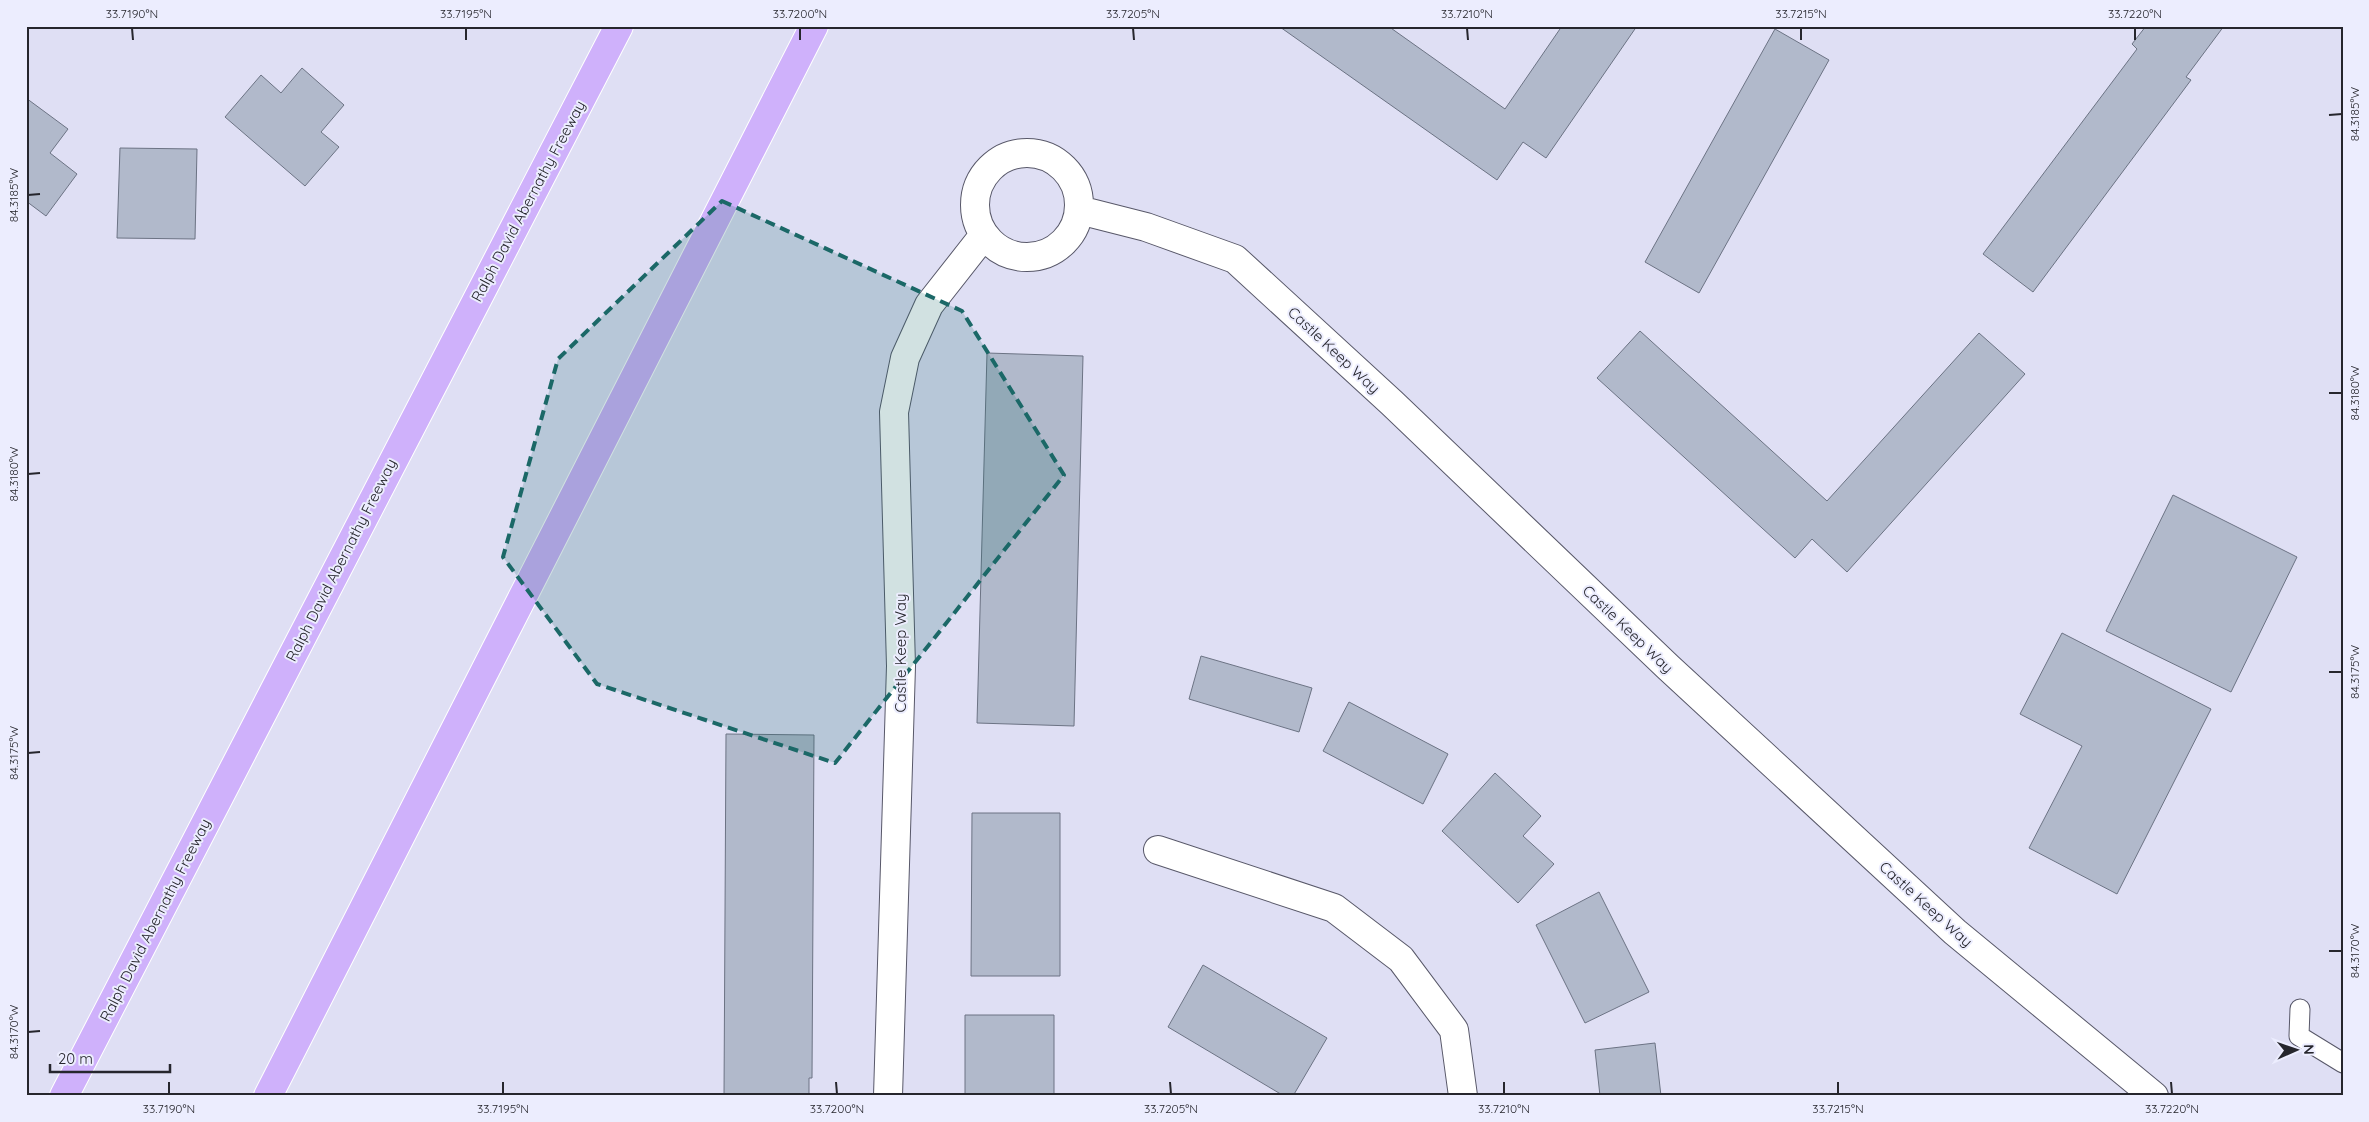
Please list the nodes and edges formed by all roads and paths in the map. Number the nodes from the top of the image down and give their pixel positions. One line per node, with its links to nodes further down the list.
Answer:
1 (619, 26): 8 (highway, Ralph David Abernathy Freeway)
2 (814, 26): 9 (highway)
3 (1079, 210): 4 (street); 4 (street); 12 (street, Castle Keep Way)
4 (984, 235): 10 (street, Castle Keep Way)
5 (1158, 850): 11 (street)
6 (2300, 1009): 7 (lane)
7 (2343, 1063)
8 (64, 1096)
9 (268, 1096)
10 (888, 1096)
11 (1463, 1096)
12 (2154, 1096)

